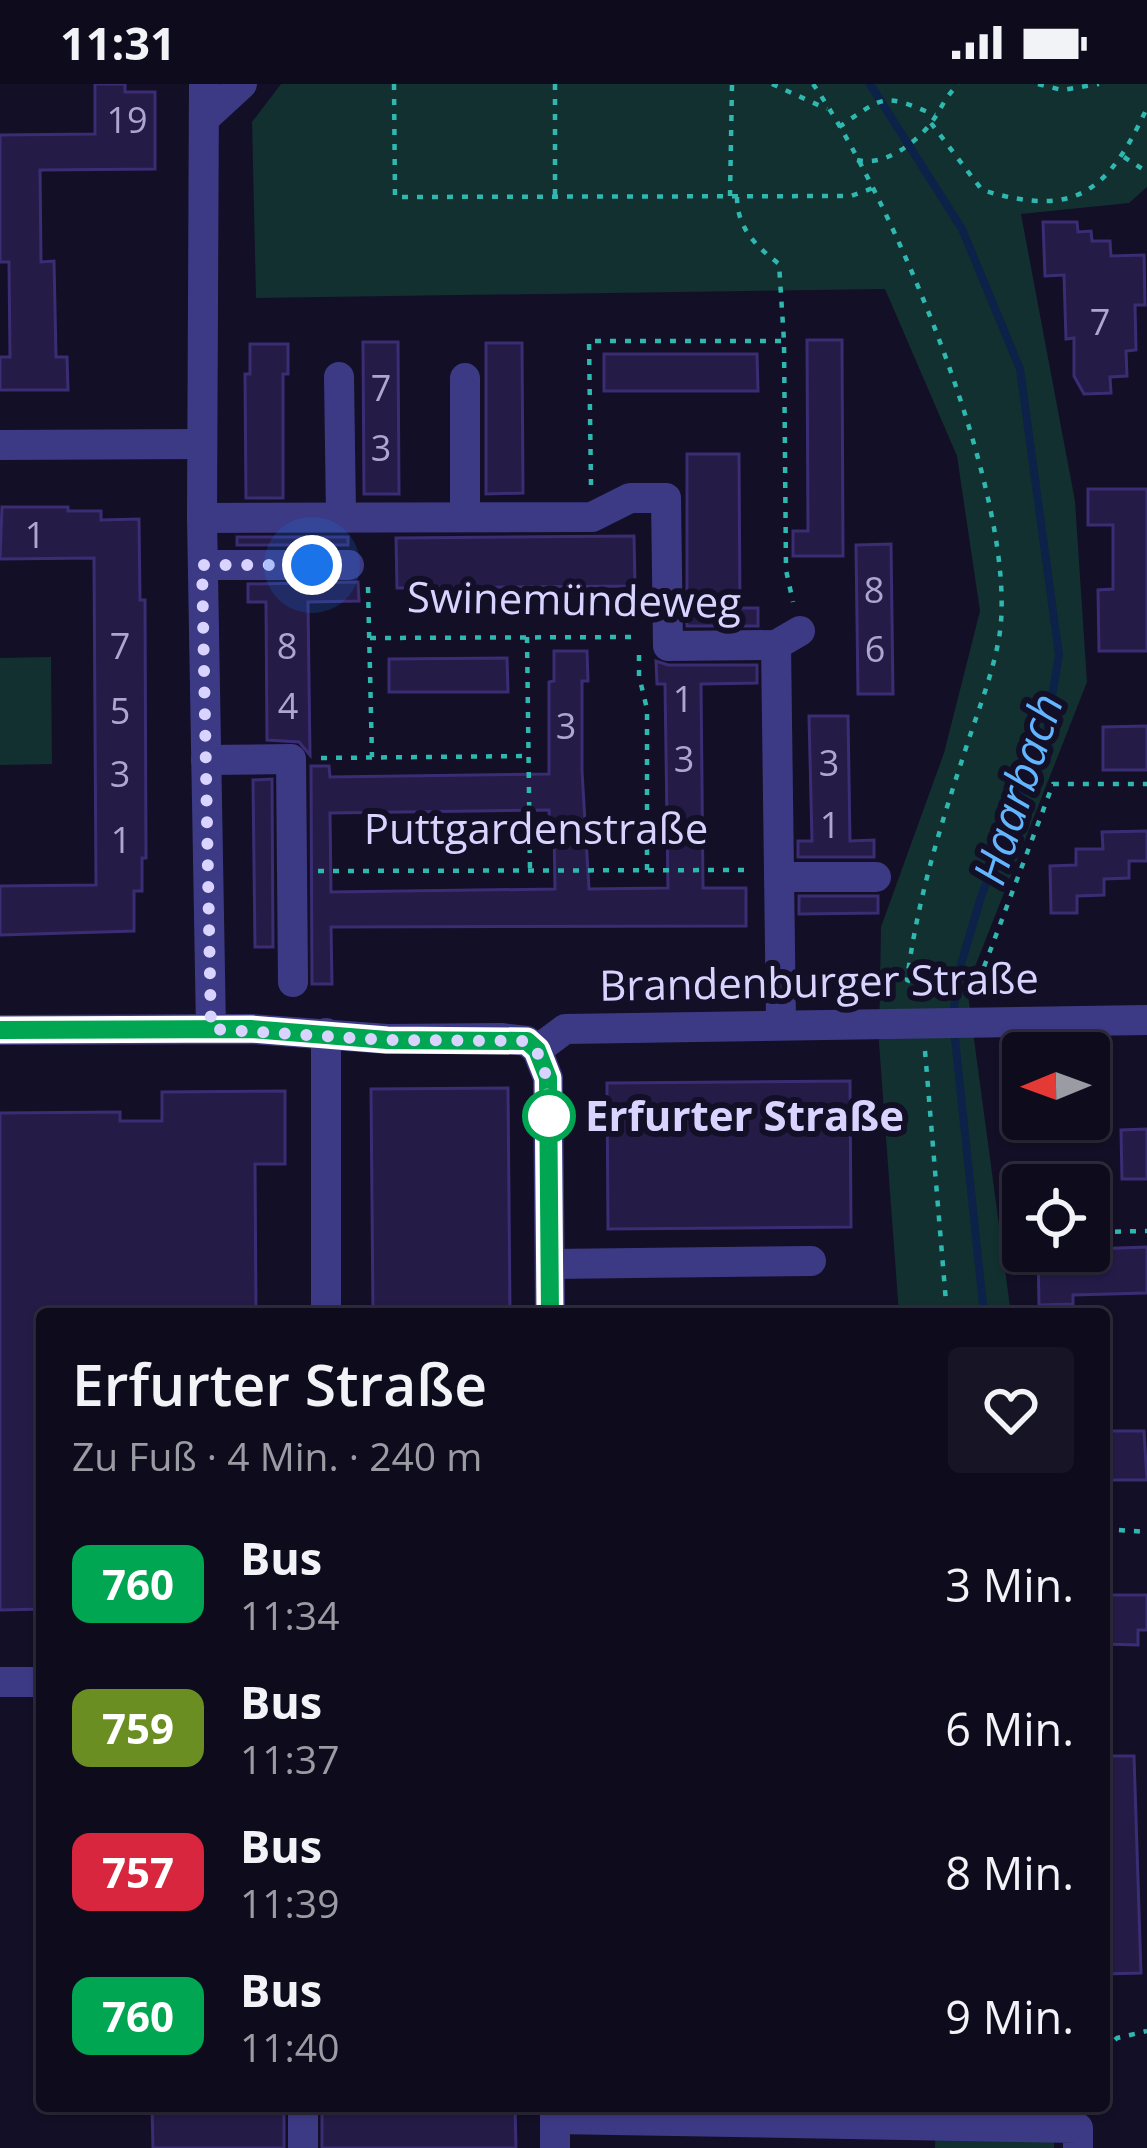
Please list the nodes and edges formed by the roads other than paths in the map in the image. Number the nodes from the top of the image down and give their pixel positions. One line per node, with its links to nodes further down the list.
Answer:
1 (204, 84): 3 (street)
2 (242, 84): 3 (street)
3 (204, 119): 6 (street)
4 (339, 377): 8 (street)
5 (465, 378): 9 (street)
6 (202, 444): 7 (street); 10 (street)
7 (0, 445)
8 (341, 515): 9 (street); 10 (street)
9 (465, 516): 14 (street, Swinemündeweg)
10 (202, 518): 11 (street)
11 (202, 565): 12 (street); 13 (street)
12 (349, 565)
13 (206, 760): 16 (street); 19 (street)
14 (780, 873): 15 (street); 18 (street)
15 (876, 877)
16 (293, 982)
17 (1147, 1020): 18 (street, Brandenburger Straße)
18 (781, 1024): 22 (street, Brandenburger Straße)
19 (211, 1029): 20 (street); 21 (street)
20 (0, 1030)
21 (326, 1033): 22 (street); 25 (street)
22 (537, 1050): 24 (street)
23 (811, 1261): 24 (street)
24 (550, 1264): 26 (street)
25 (326, 1308)
26 (550, 1308)
27 (0, 1682): 28 (street)
28 (36, 1682)
29 (303, 2112): 31 (street)
30 (555, 2124): 32 (street)
31 (303, 2148)
32 (1078, 2148)

